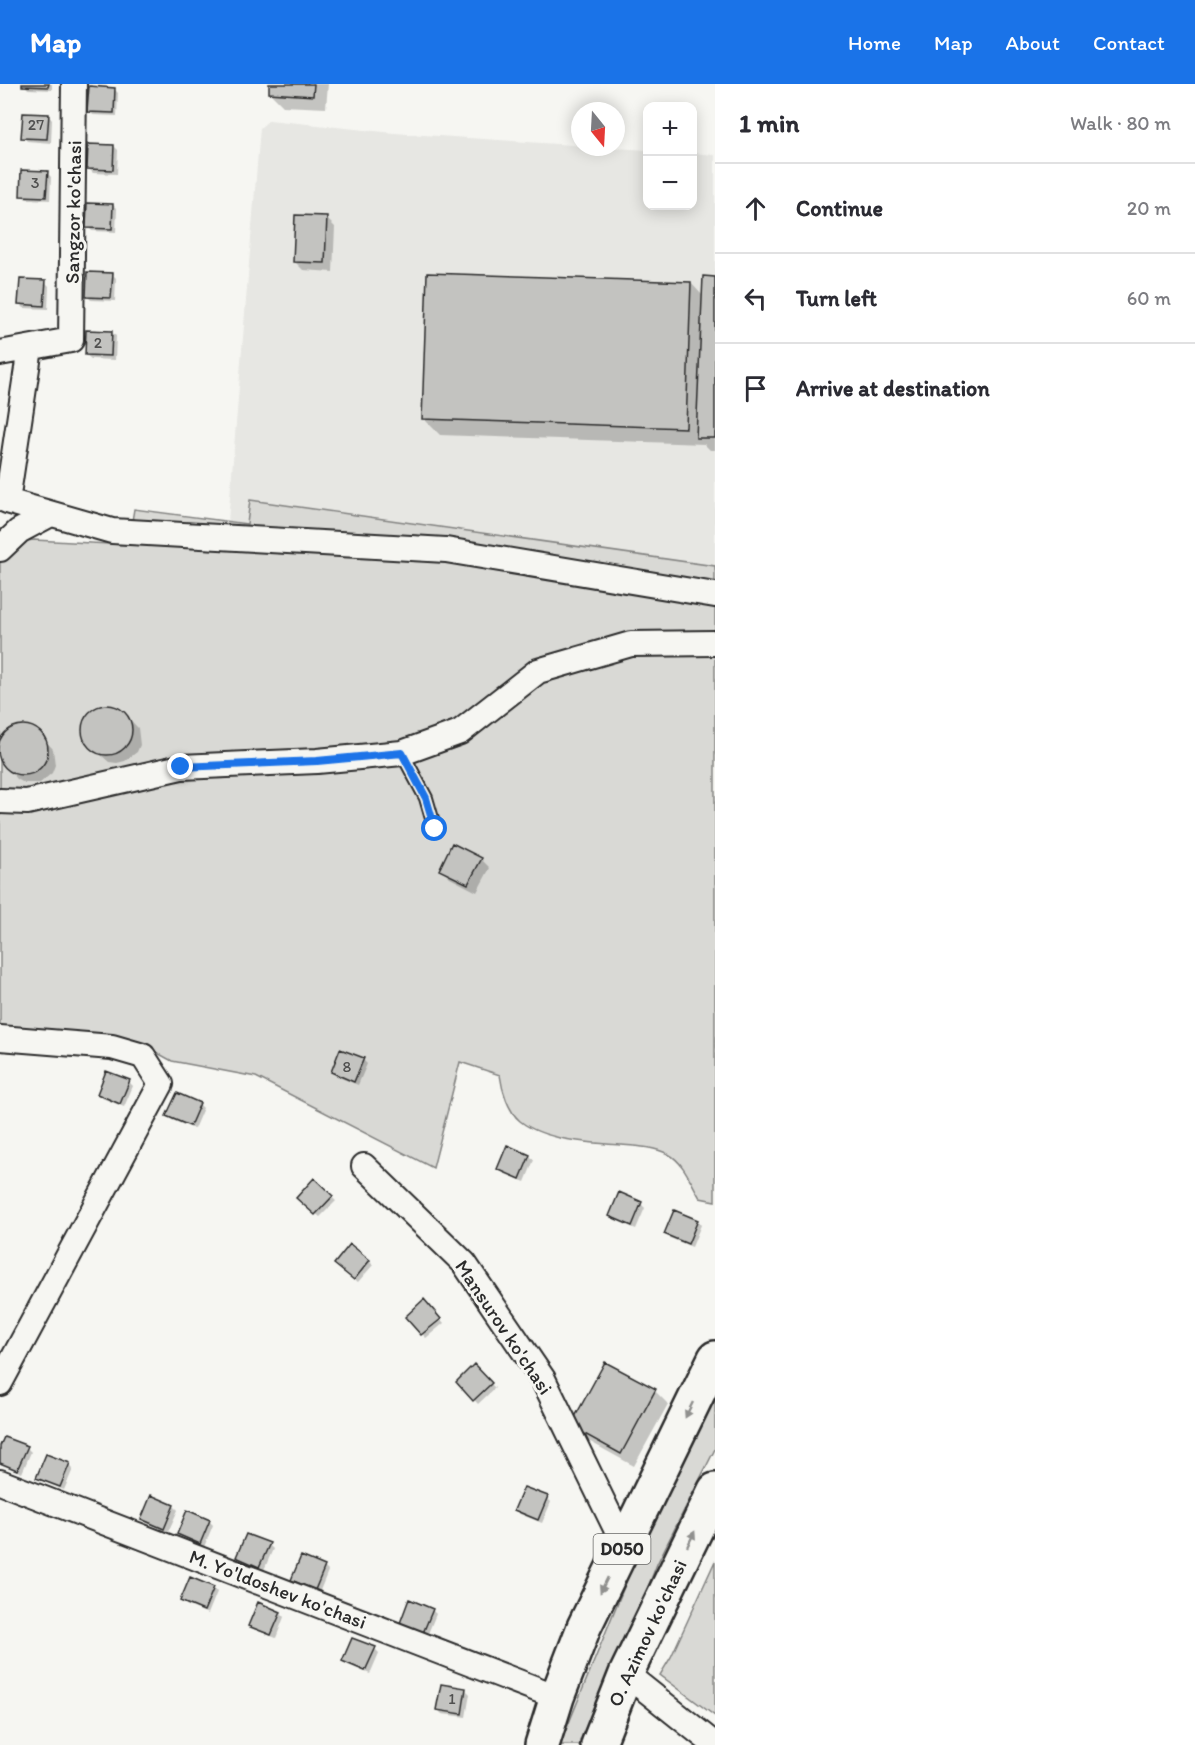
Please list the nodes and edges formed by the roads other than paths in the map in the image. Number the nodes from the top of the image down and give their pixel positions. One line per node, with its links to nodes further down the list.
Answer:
1 (74, 84): 2 (street, Sangzor ko'chasi)
2 (30, 348): 3 (street); 4 (street)
3 (0, 353)
4 (51, 514): 5 (street); 6 (street)
5 (0, 549)
6 (715, 595)
7 (715, 643): 8 (street)
8 (402, 753): 9 (street); 10 (lane)
9 (0, 801)
10 (435, 829)
11 (0, 1038): 14 (street)
12 (364, 1167): 17 (street, Mansurov ko'chasi)
13 (715, 1358): 17 (main road, D050, one-way to 17)
14 (0, 1383)
15 (0, 1482): 19 (street, M. Yo'ldoshev ko'chasi)
16 (715, 1490): 18 (main road, O. Azimov ko'chasi / D050, one-way to 16)
17 (624, 1545): 19 (main road, D050, one-way to 19)
18 (626, 1674): 21 (main road, O. Azimov ko'chasi / D050); 22 (street)
19 (557, 1697): 20 (main road, D050)
20 (542, 1745)
21 (598, 1745)
22 (715, 1745)

